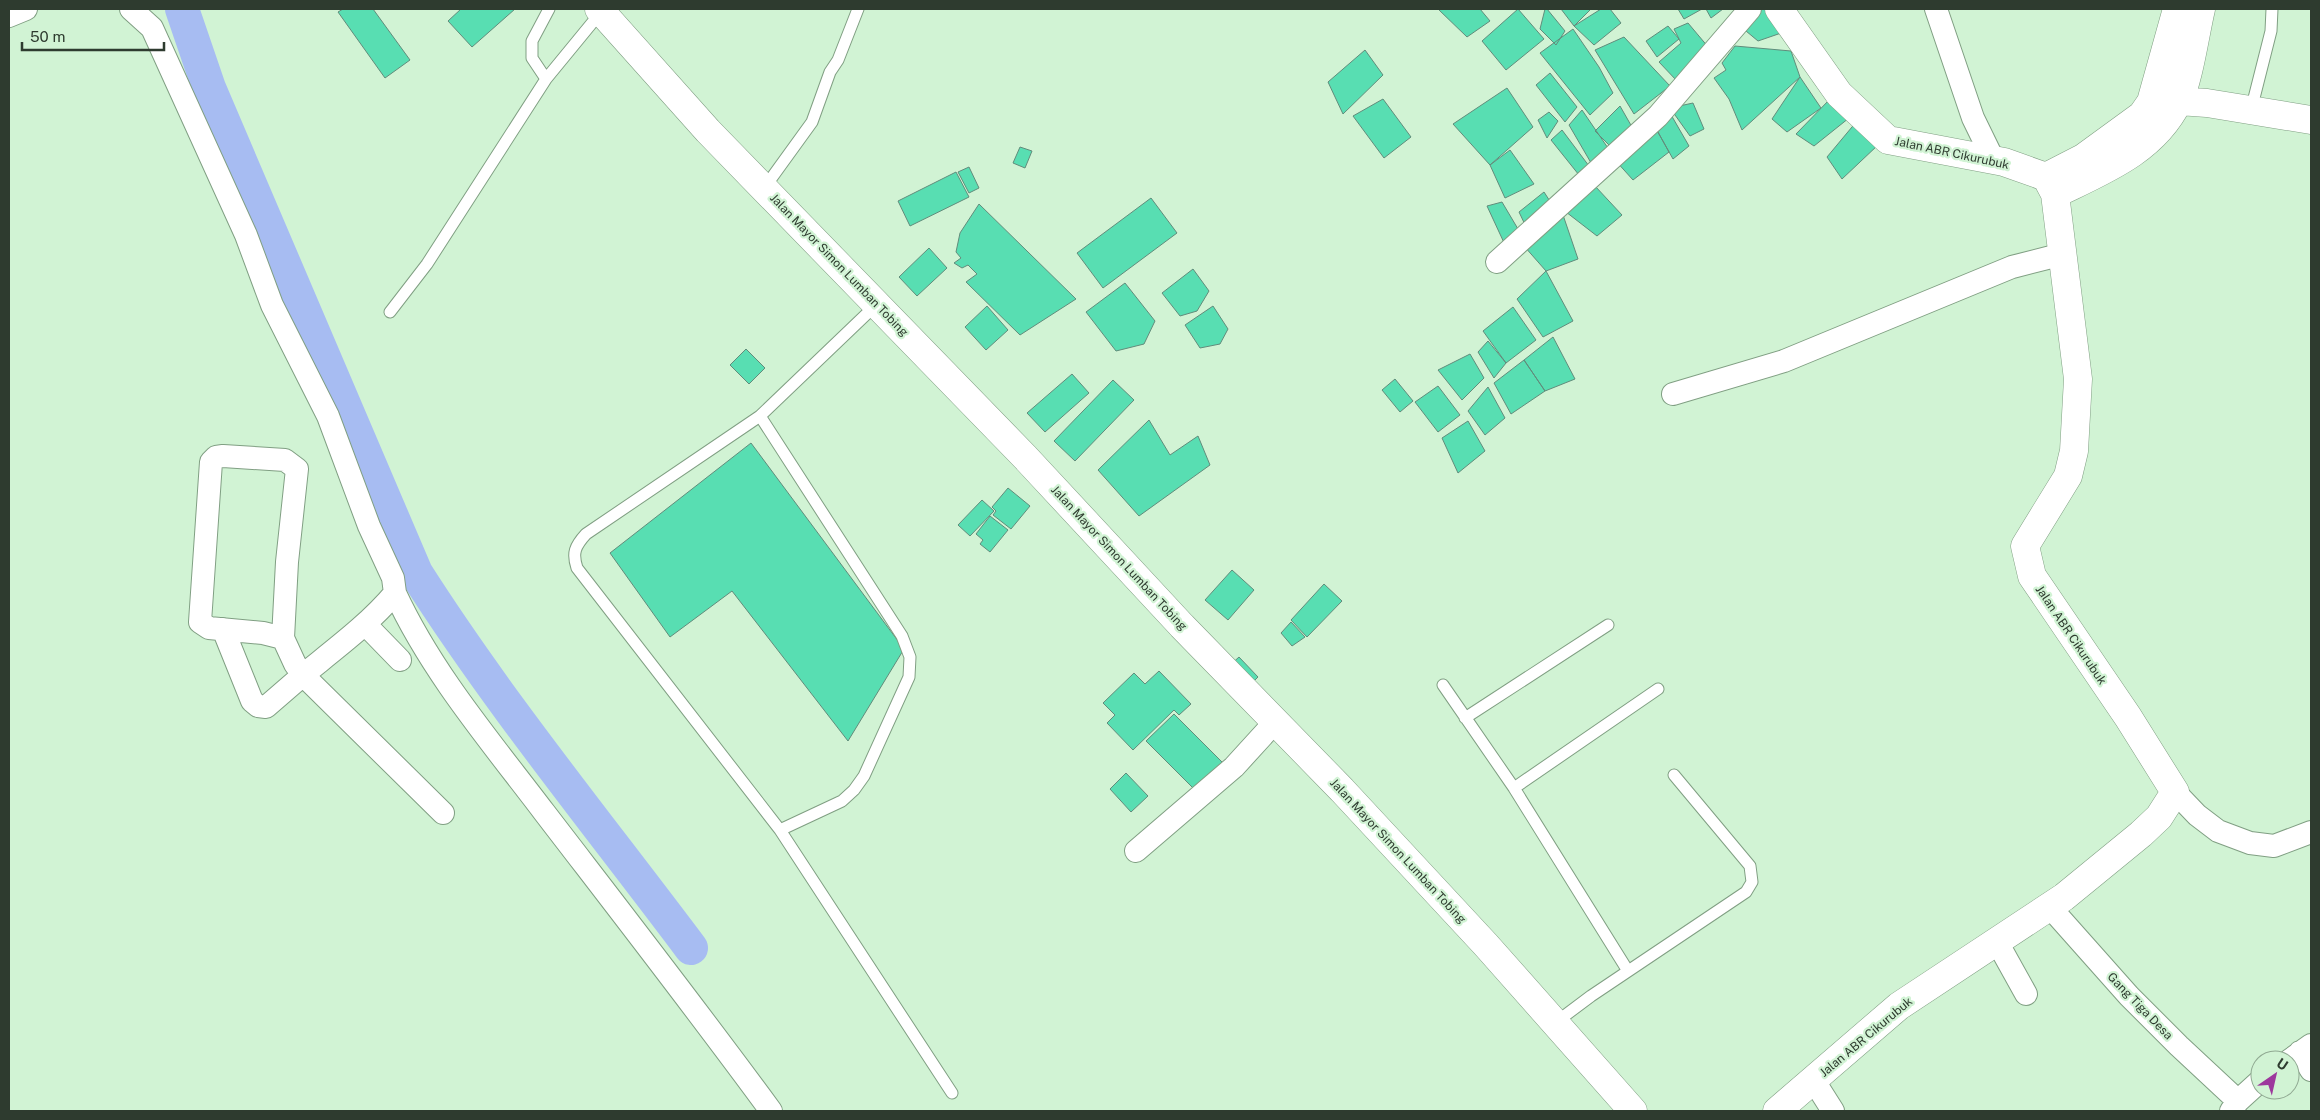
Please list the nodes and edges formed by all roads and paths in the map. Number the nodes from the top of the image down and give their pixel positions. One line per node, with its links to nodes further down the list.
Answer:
1 (26, 9): 12 (street)
2 (131, 9): 26 (street)
3 (549, 9): 13 (lane)
4 (858, 9): 19 (lane)
5 (1750, 9): 21 (street)
6 (1779, 9): 17 (street, Jalan ABR Cikurubuk)
7 (1936, 9): 17 (street)
8 (2177, 9): 18 (street)
9 (2201, 9): 14 (street)
10 (2272, 9): 15 (lane)
11 (600, 10): 13 (lane); 19 (street, Jalan Mayor Simon Lumban Tobing)
12 (9, 16)
13 (546, 79): 23 (lane)
14 (2179, 101): 15 (street); 18 (street)
15 (2251, 110): 16 (street)
16 (2311, 119)
17 (1993, 159): 18 (street, Jalan ABR Cikurubuk)
18 (2051, 186): 20 (street, Jalan ABR Cikurubuk)
19 (765, 187): 22 (street, Jalan Mayor Simon Lumban Tobing)
20 (2063, 254): 24 (street); 39 (street, Jalan ABR Cikurubuk)
21 (1497, 262)
22 (876, 306): 25 (lane); 36 (street, Jalan Mayor Simon Lumban Tobing)
23 (390, 312)
24 (1673, 394)
25 (760, 416): 41 (lane); 41 (lane)
26 (395, 593): 27 (street); 53 (street)
27 (365, 624): 31 (street); 32 (street)
28 (1608, 625): 35 (lane)
29 (223, 629): 30 (street); 30 (street); 32 (street)
30 (283, 638): 32 (street)
31 (400, 660)
32 (303, 675): 40 (street)
33 (1443, 685): 35 (lane)
34 (1658, 689): 38 (lane)
35 (1465, 718): 38 (lane)
36 (1276, 722): 43 (street); 48 (street, Jalan Mayor Simon Lumban Tobing)
37 (1674, 775): 46 (lane)
38 (1514, 788): 46 (lane)
39 (2175, 792): 42 (street); 44 (street, Jalan ABR Cikurubuk)
40 (443, 813)
41 (780, 830): 51 (lane)
42 (2311, 832)
43 (1136, 851)
44 (2049, 906): 45 (street, Jalan ABR Cikurubuk); 52 (street, Gang Tiga Desa)
45 (1996, 940): 47 (street); 49 (street, Jalan ABR Cikurubuk)
46 (1628, 970): 48 (lane)
47 (2026, 994)
48 (1555, 1023): 54 (street, Jalan Mayor Simon Lumban Tobing)
49 (1814, 1081): 55 (street, Jalan ABR Cikurubuk); 56 (street)
50 (2250, 1091): 52 (street)
51 (952, 1093)
52 (2235, 1106)
53 (770, 1111)
54 (1633, 1111)
55 (1777, 1111)
56 (1833, 1111)

